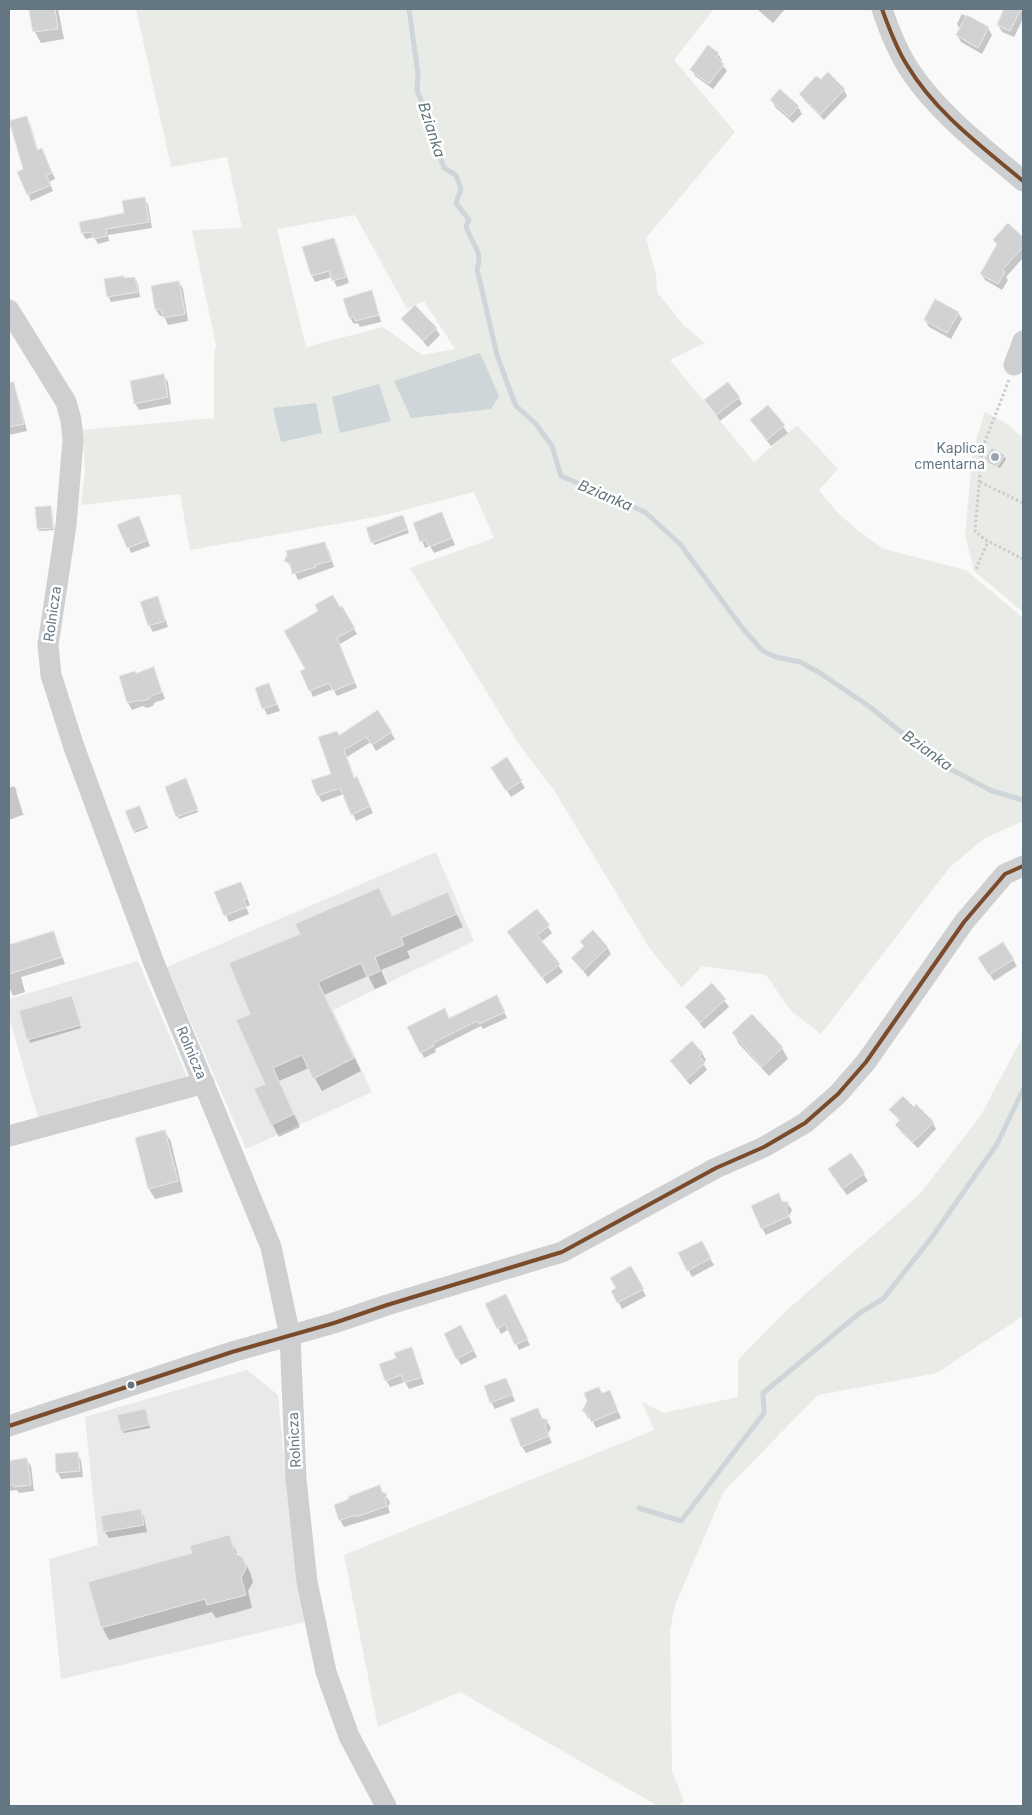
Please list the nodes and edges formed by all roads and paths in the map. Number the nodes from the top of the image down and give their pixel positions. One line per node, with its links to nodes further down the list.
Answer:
1 (882, 9): 2 (street)
2 (1023, 181)
3 (9, 310): 12 (street, Rolnicza)
4 (1023, 341): 5 (street)
5 (1014, 365): 6 (path)
6 (980, 482): 7 (path); 8 (path)
7 (1023, 503)
8 (988, 541): 9 (path); 10 (path)
9 (1023, 559)
10 (976, 569)
11 (1023, 866): 14 (street)
12 (204, 1083): 13 (street); 14 (street, Rolnicza)
13 (9, 1136)
14 (290, 1336): 15 (street); 16 (street, Rolnicza)
15 (9, 1426)
16 (386, 1806)

